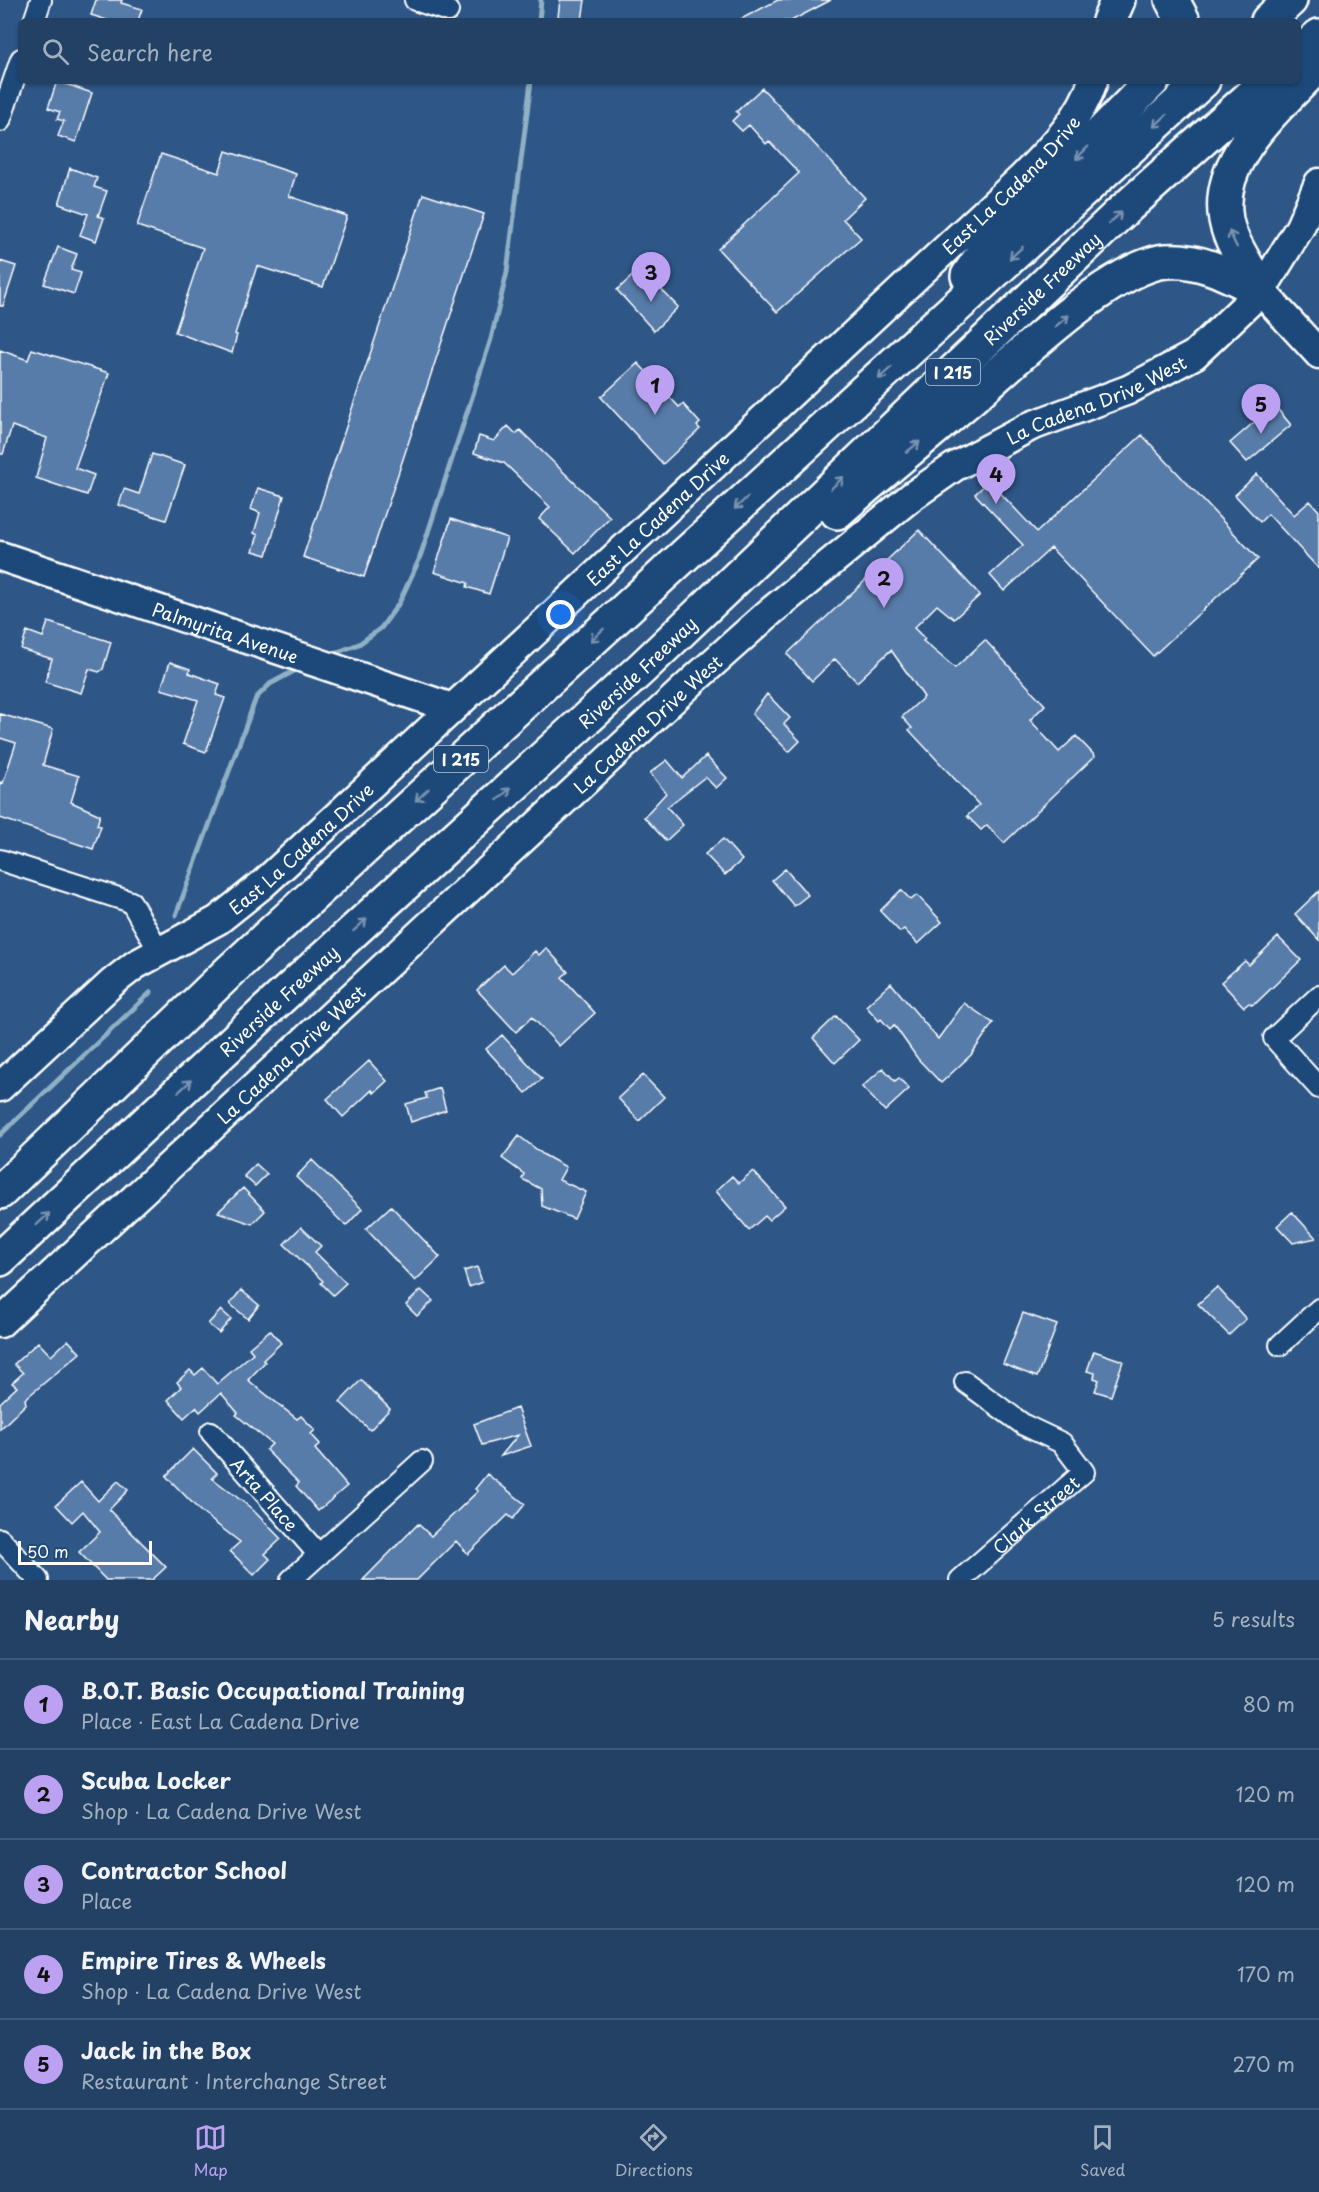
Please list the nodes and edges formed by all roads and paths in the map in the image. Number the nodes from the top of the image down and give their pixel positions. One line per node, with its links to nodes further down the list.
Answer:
1 (41, 0): 8 (street)
2 (415, 0): 7 (street)
3 (1118, 0): 9 (highway)
4 (1172, 0): 10 (highway)
5 (1182, 0): 11 (highway)
6 (1290, 0): 12 (highway)
7 (447, 11)
8 (35, 18)
9 (1110, 18)
10 (1182, 18)
11 (1184, 18)
12 (1271, 18)
13 (1319, 36): 14 (highway)
14 (1301, 51)
15 (1319, 64): 22 (highway, one-way to 15)
16 (18, 68): 23 (street)
17 (1092, 84): 30 (main road, East La Cadena Drive)
18 (1149, 84): 26 (highway, one-way to 26)
19 (1200, 84): 26 (highway, I 215, one-way to 26)
20 (1265, 84): 29 (highway, Riverside Freeway / I 215, one-way to 20)
21 (1301, 84): 25 (highway, one-way to 21)
22 (1301, 84)
23 (0, 122)
24 (1319, 183): 25 (main road, La Cadena Drive West)
25 (1261, 291): 27 (main road); 29 (highway, one-way to 25); 39 (main road, La Cadena Drive West)
26 (929, 333): 36 (highway, I 215, one-way to 36)
27 (1319, 354)
28 (0, 556): 30 (main road, Palmyrita Avenue)
29 (642, 668): 37 (highway, Riverside Freeway / I 215, one-way to 29)
30 (452, 708): 32 (main road, East La Cadena Drive)
31 (0, 860): 32 (street)
32 (159, 951): 34 (main road, East La Cadena Drive)
33 (1319, 996): 35 (street)
34 (0, 1087)
35 (1319, 1088)
36 (0, 1192)
37 (0, 1259)
38 (1319, 1309): 40 (street)
39 (0, 1323)
40 (1280, 1345)
41 (964, 1382): 48 (street, Clark Street)
42 (211, 1432): 45 (street, Arta Place)
43 (422, 1461): 45 (street)
44 (0, 1539): 46 (street)
45 (319, 1555): 47 (street)
46 (38, 1580)
47 (291, 1580)
48 (960, 1580)

